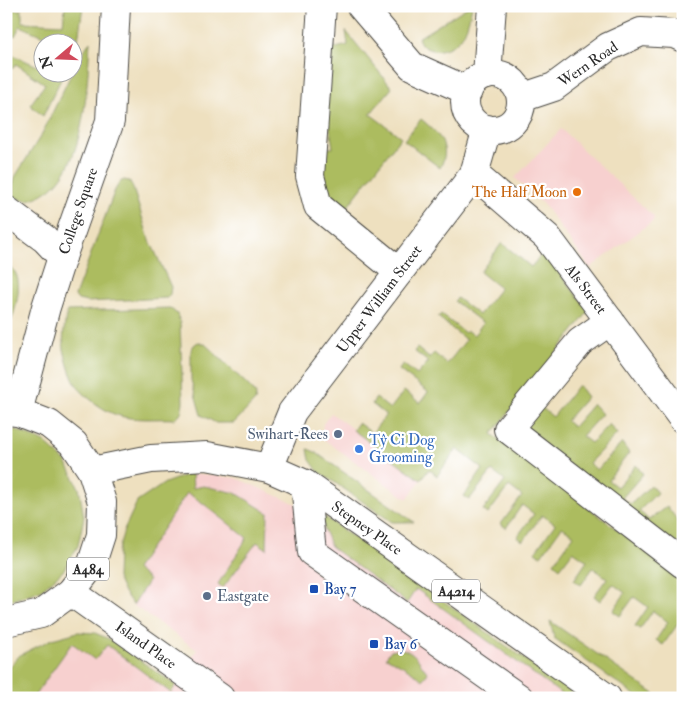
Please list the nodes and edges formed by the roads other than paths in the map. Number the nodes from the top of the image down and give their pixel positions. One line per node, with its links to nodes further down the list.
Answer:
1 (116, 6): 11 (street, College Square)
2 (322, 6): 12 (street)
3 (361, 6): 6 (street)
4 (492, 6): 6 (street)
5 (683, 38): 7 (street, Wern Road)
6 (477, 83): 7 (street); 8 (street)
7 (521, 98): 8 (street)
8 (487, 129): 9 (street, Upper William Street)
9 (474, 174): 12 (street, Upper William Street); 13 (street, Als Street)
10 (6, 210): 11 (street)
11 (62, 257): 14 (street, College Square)
12 (399, 272): 16 (street, Upper William Street)
13 (610, 321): 15 (street, Als Street); 19 (street)
14 (12, 411): 17 (street, A484)
15 (683, 419)
16 (269, 468): 17 (street, Stepney Place / A4214); 18 (street, Stepney Place / A4214)
17 (92, 471): 20 (street, A484)
18 (305, 484): 23 (street); 24 (street, Stepney Place / A4214)
19 (683, 564)
20 (71, 592): 21 (street, A484); 22 (street, Island Place)
21 (6, 622)
22 (220, 698)
23 (519, 698)
24 (607, 698)

